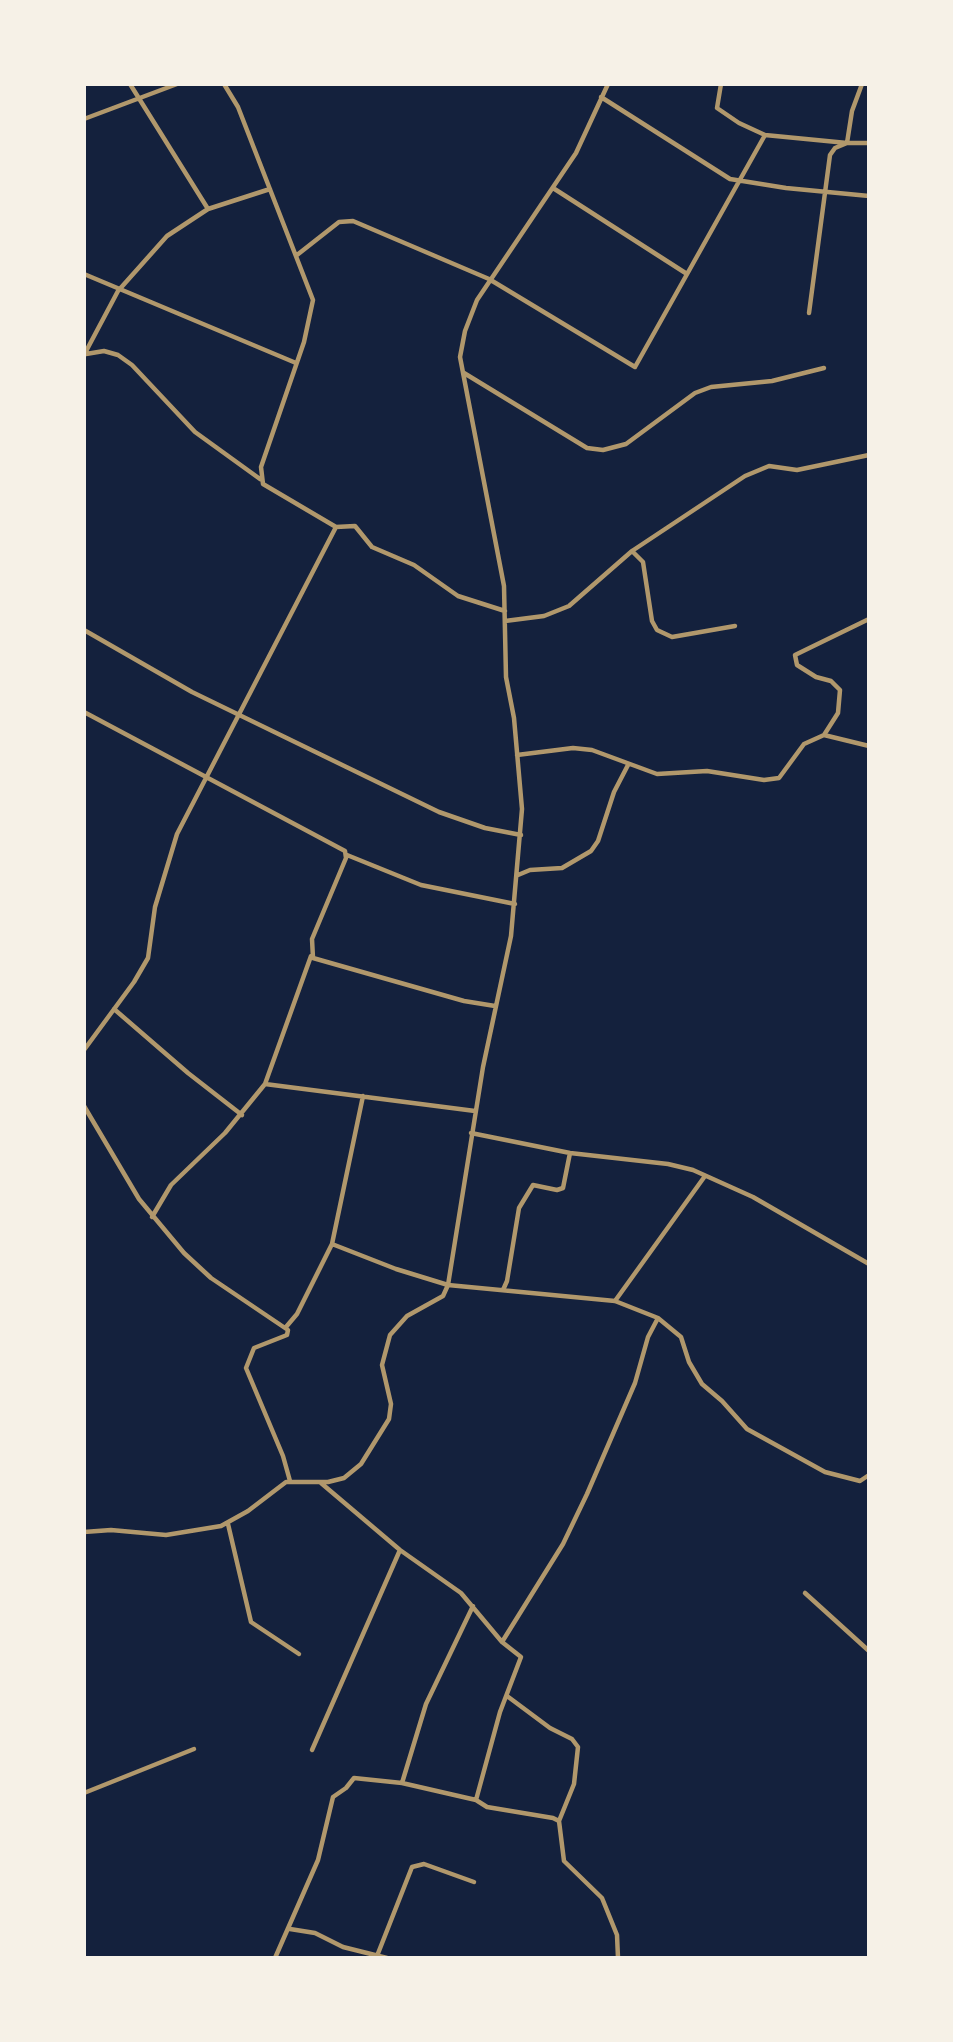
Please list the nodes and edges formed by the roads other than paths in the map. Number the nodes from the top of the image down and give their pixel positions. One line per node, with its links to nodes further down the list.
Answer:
1 (131, 84): 8 (street)
2 (177, 84): 8 (street)
3 (224, 84): 15 (street)
4 (608, 84): 7 (street)
5 (721, 84): 10 (street)
6 (862, 84): 11 (street)
7 (601, 97): 13 (street); 14 (street)
8 (140, 98): 9 (street); 18 (street)
9 (84, 119)
10 (765, 135): 11 (street); 13 (street)
11 (847, 143): 12 (street); 16 (street)
12 (869, 143)
13 (740, 181): 16 (street); 21 (street)
14 (553, 188): 21 (street); 22 (street)
15 (270, 189): 18 (street); 19 (street)
16 (824, 190): 17 (street); 24 (street)
17 (869, 196)
18 (208, 209): 23 (street)
19 (297, 255): 22 (street); 26 (street)
20 (84, 274): 23 (street)
21 (687, 274): 22 (street)
22 (489, 279): 28 (street)
23 (118, 291): 25 (street); 26 (street)
24 (809, 313)
25 (85, 355): 30 (street)
26 (296, 363): 30 (street)
27 (824, 368): 28 (street)
28 (463, 372): 33 (street)
29 (869, 455): 32 (street)
30 (261, 479): 31 (street)
31 (336, 527): 33 (street); 39 (street)
32 (632, 551): 35 (street); 36 (street)
33 (505, 611): 35 (street)
34 (869, 619): 40 (street)
35 (505, 621): 42 (street)
36 (735, 626)
37 (84, 630): 39 (street)
38 (84, 712): 44 (street)
39 (236, 715): 44 (street); 45 (street)
40 (824, 735): 41 (street); 43 (street)
41 (869, 746)
42 (517, 755): 43 (street); 45 (street)
43 (628, 765): 47 (street)
44 (204, 776): 46 (street); 51 (street)
45 (521, 835): 47 (street)
46 (347, 855): 48 (street); 49 (street)
47 (518, 875): 48 (street)
48 (515, 904): 50 (street)
49 (311, 956): 50 (street); 53 (street)
50 (495, 1006): 56 (street)
51 (114, 1009): 52 (street); 57 (street)
52 (84, 1049)
53 (265, 1084): 54 (street); 57 (street)
54 (363, 1096): 56 (street); 62 (street)
55 (84, 1106): 61 (street)
56 (475, 1111): 58 (street)
57 (242, 1115): 61 (street)
58 (471, 1133): 59 (street); 64 (street)
59 (570, 1153): 60 (street); 65 (street)
60 (705, 1176): 63 (street); 66 (street)
61 (152, 1217): 68 (street)
62 (332, 1244): 64 (street); 68 (street)
63 (869, 1264)
64 (448, 1285): 65 (street); 71 (street)
65 (503, 1290): 66 (street)
66 (615, 1301): 67 (street)
67 (658, 1318): 69 (street); 77 (street)
68 (286, 1327): 70 (street)
69 (869, 1475)
70 (290, 1481): 71 (street); 72 (street)
71 (321, 1483): 74 (street)
72 (228, 1524): 73 (street); 79 (street)
73 (84, 1532)
74 (400, 1550): 76 (street); 82 (street)
75 (805, 1593): 78 (street)
76 (473, 1606): 77 (street); 83 (street)
77 (502, 1642): 80 (street)
78 (869, 1651)
79 (299, 1654)
80 (507, 1696): 85 (street); 86 (street)
81 (194, 1749): 84 (street)
82 (312, 1750)
83 (402, 1783): 85 (street); 88 (street)
84 (84, 1793)
85 (476, 1800): 86 (street)
86 (559, 1821): 93 (street)
87 (474, 1882): 90 (street)
88 (290, 1929): 89 (street); 91 (street)
89 (370, 1956): 90 (street)
90 (377, 1956): 92 (street)
91 (275, 1958)
92 (387, 1958)
93 (618, 1958)

